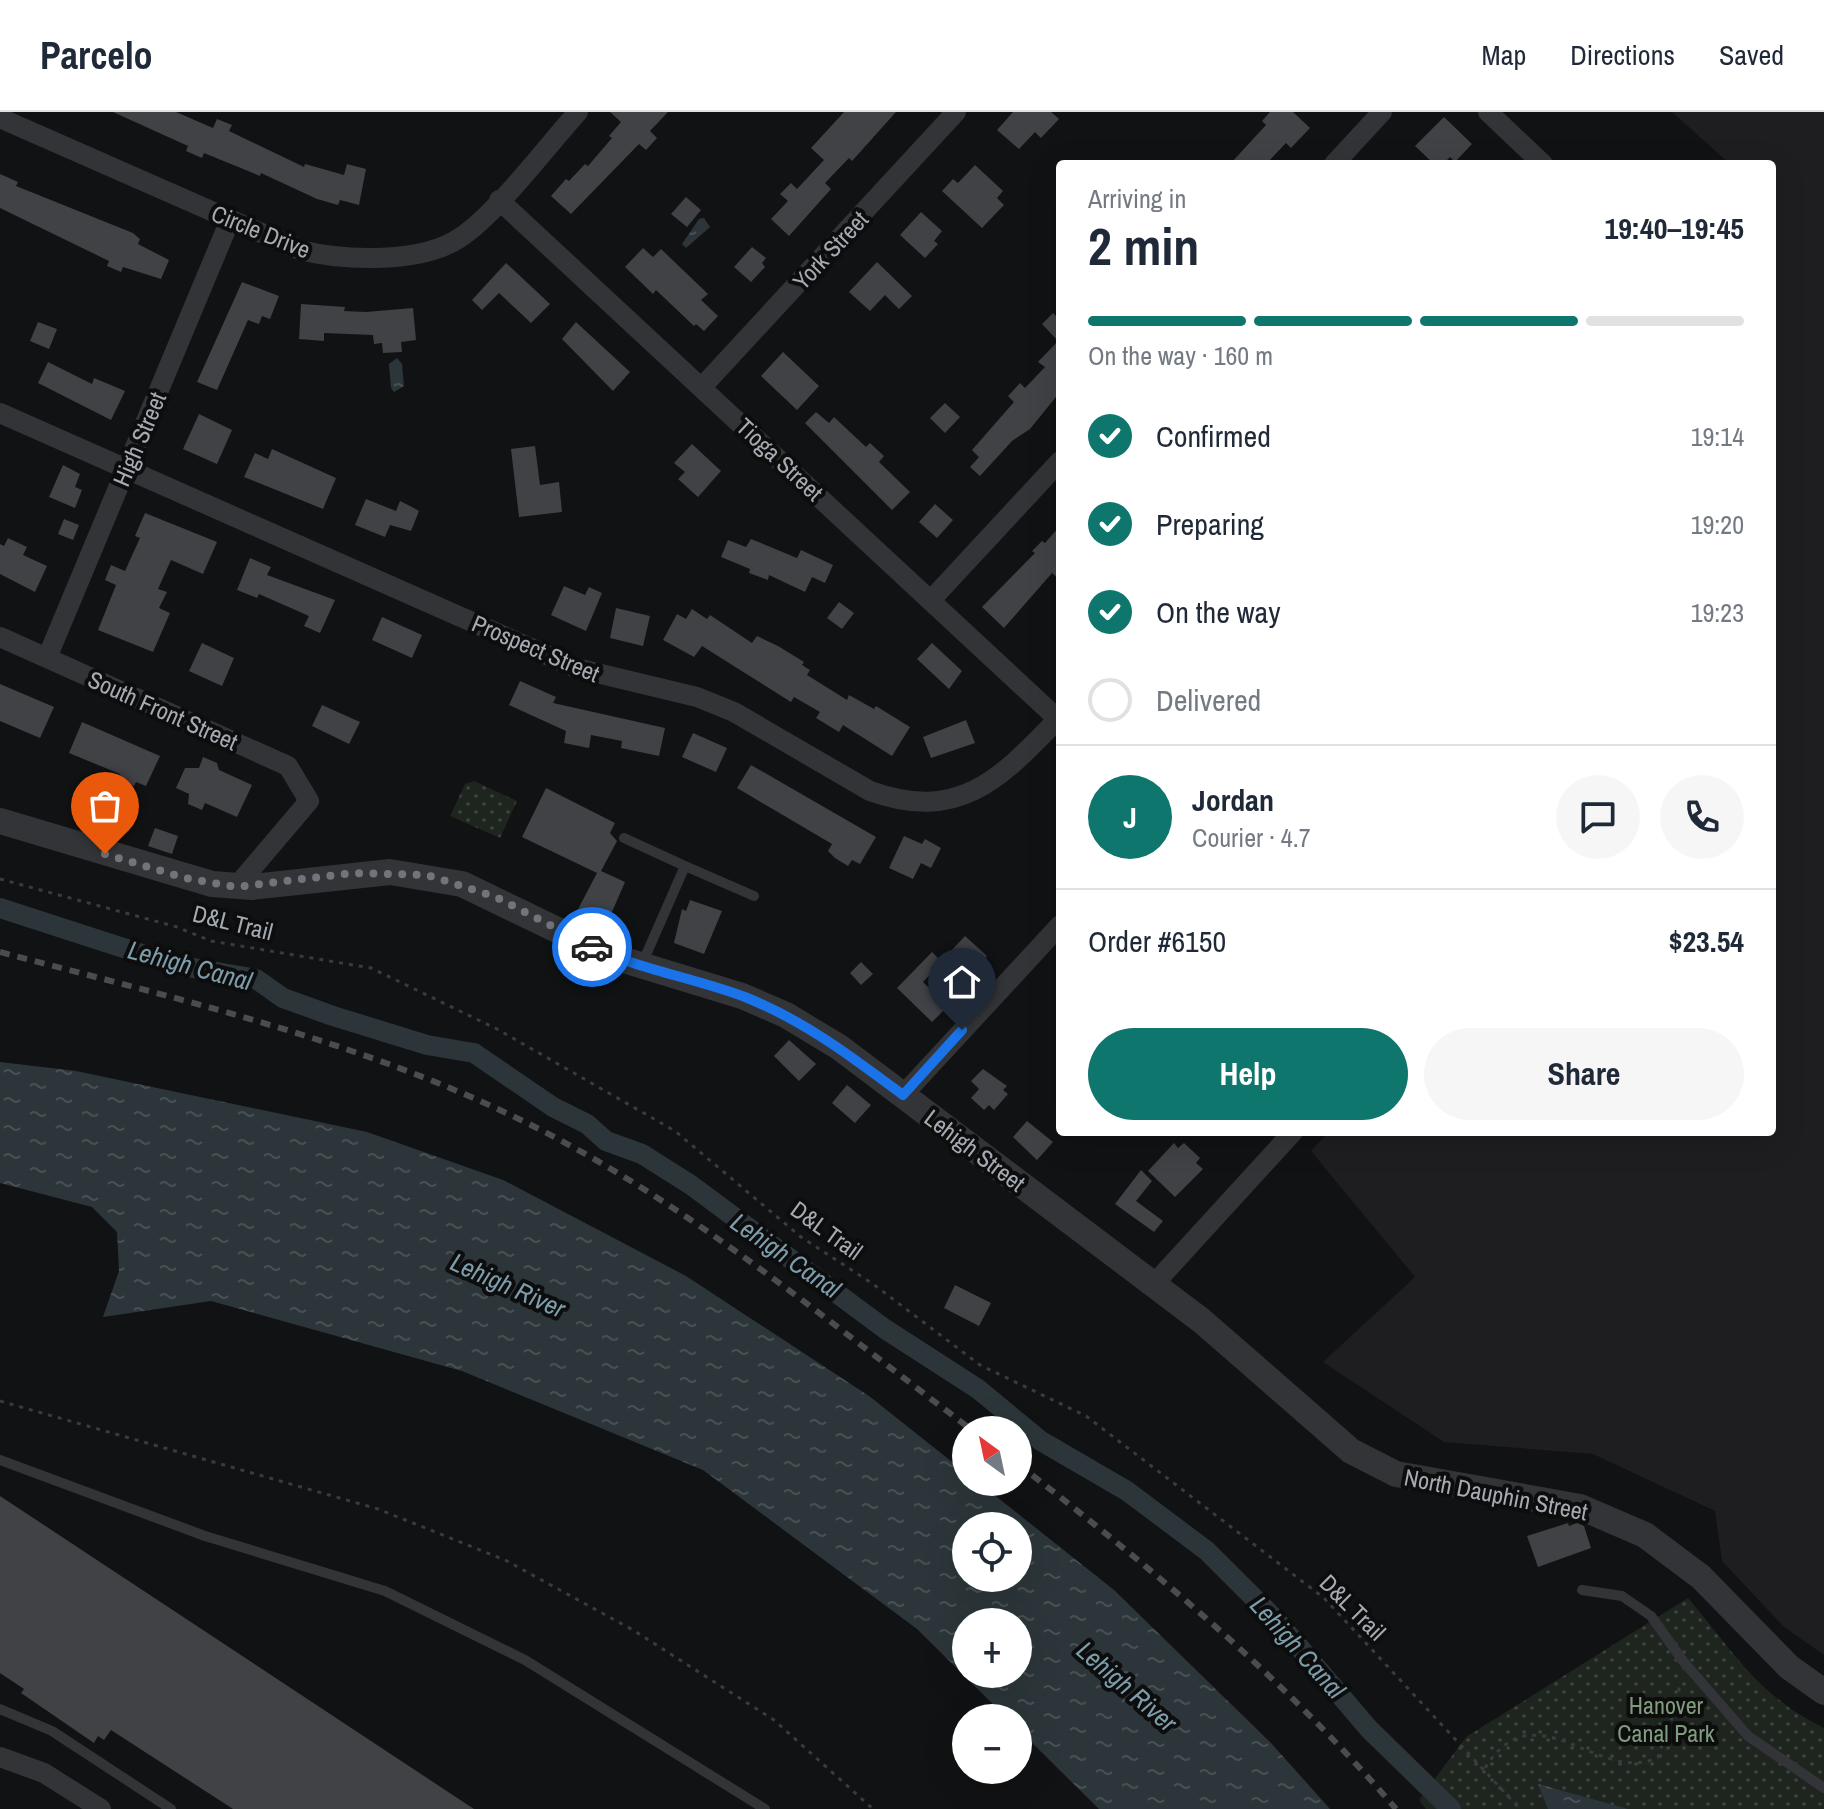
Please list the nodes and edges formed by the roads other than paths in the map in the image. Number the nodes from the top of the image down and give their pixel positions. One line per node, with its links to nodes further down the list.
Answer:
1 (578, 112): 8 (street, Circle Drive)
2 (956, 112): 10 (street, York Street)
3 (1382, 112): 6 (street)
4 (1488, 112): 7 (street)
5 (0, 118): 9 (street, Circle Drive)
6 (1338, 160)
7 (1539, 160)
8 (499, 200): 9 (street, Circle Drive); 10 (street, Tioga Street)
9 (230, 220): 13 (street, High Street)
10 (702, 387): 14 (street, Tioga Street)
11 (0, 413): 13 (street, Prospect Street)
12 (1056, 465): 14 (street)
13 (127, 469): 16 (street, High Street); 18 (street, Prospect Street)
14 (931, 600): 17 (street, Tioga Street)
15 (0, 637): 16 (street, South Front Street)
16 (47, 658): 22 (street, South Front Street)
17 (1056, 717)
18 (1056, 723)
19 (0, 821): 22 (street, Lehigh Street)
20 (624, 838): 21 (lane)
21 (685, 866): 23 (lane); 25 (lane)
22 (236, 887): 25 (street, Lehigh Street)
23 (754, 896)
24 (1056, 929): 26 (street)
25 (641, 966): 26 (street, Lehigh Street)
26 (903, 1095): 28 (street, Lehigh Street)
27 (1289, 1136): 28 (street)
28 (1154, 1284): 29 (street, Lehigh Street)
29 (1278, 1386): 32 (street, North Dauphin Street)
30 (0, 1460): 38 (lane)
31 (1582, 1590): 35 (lane)
32 (1824, 1692)
33 (0, 1709): 37 (lane)
34 (0, 1757): 36 (street)
35 (1824, 1788)
36 (101, 1809)
37 (171, 1809)
38 (765, 1809)

